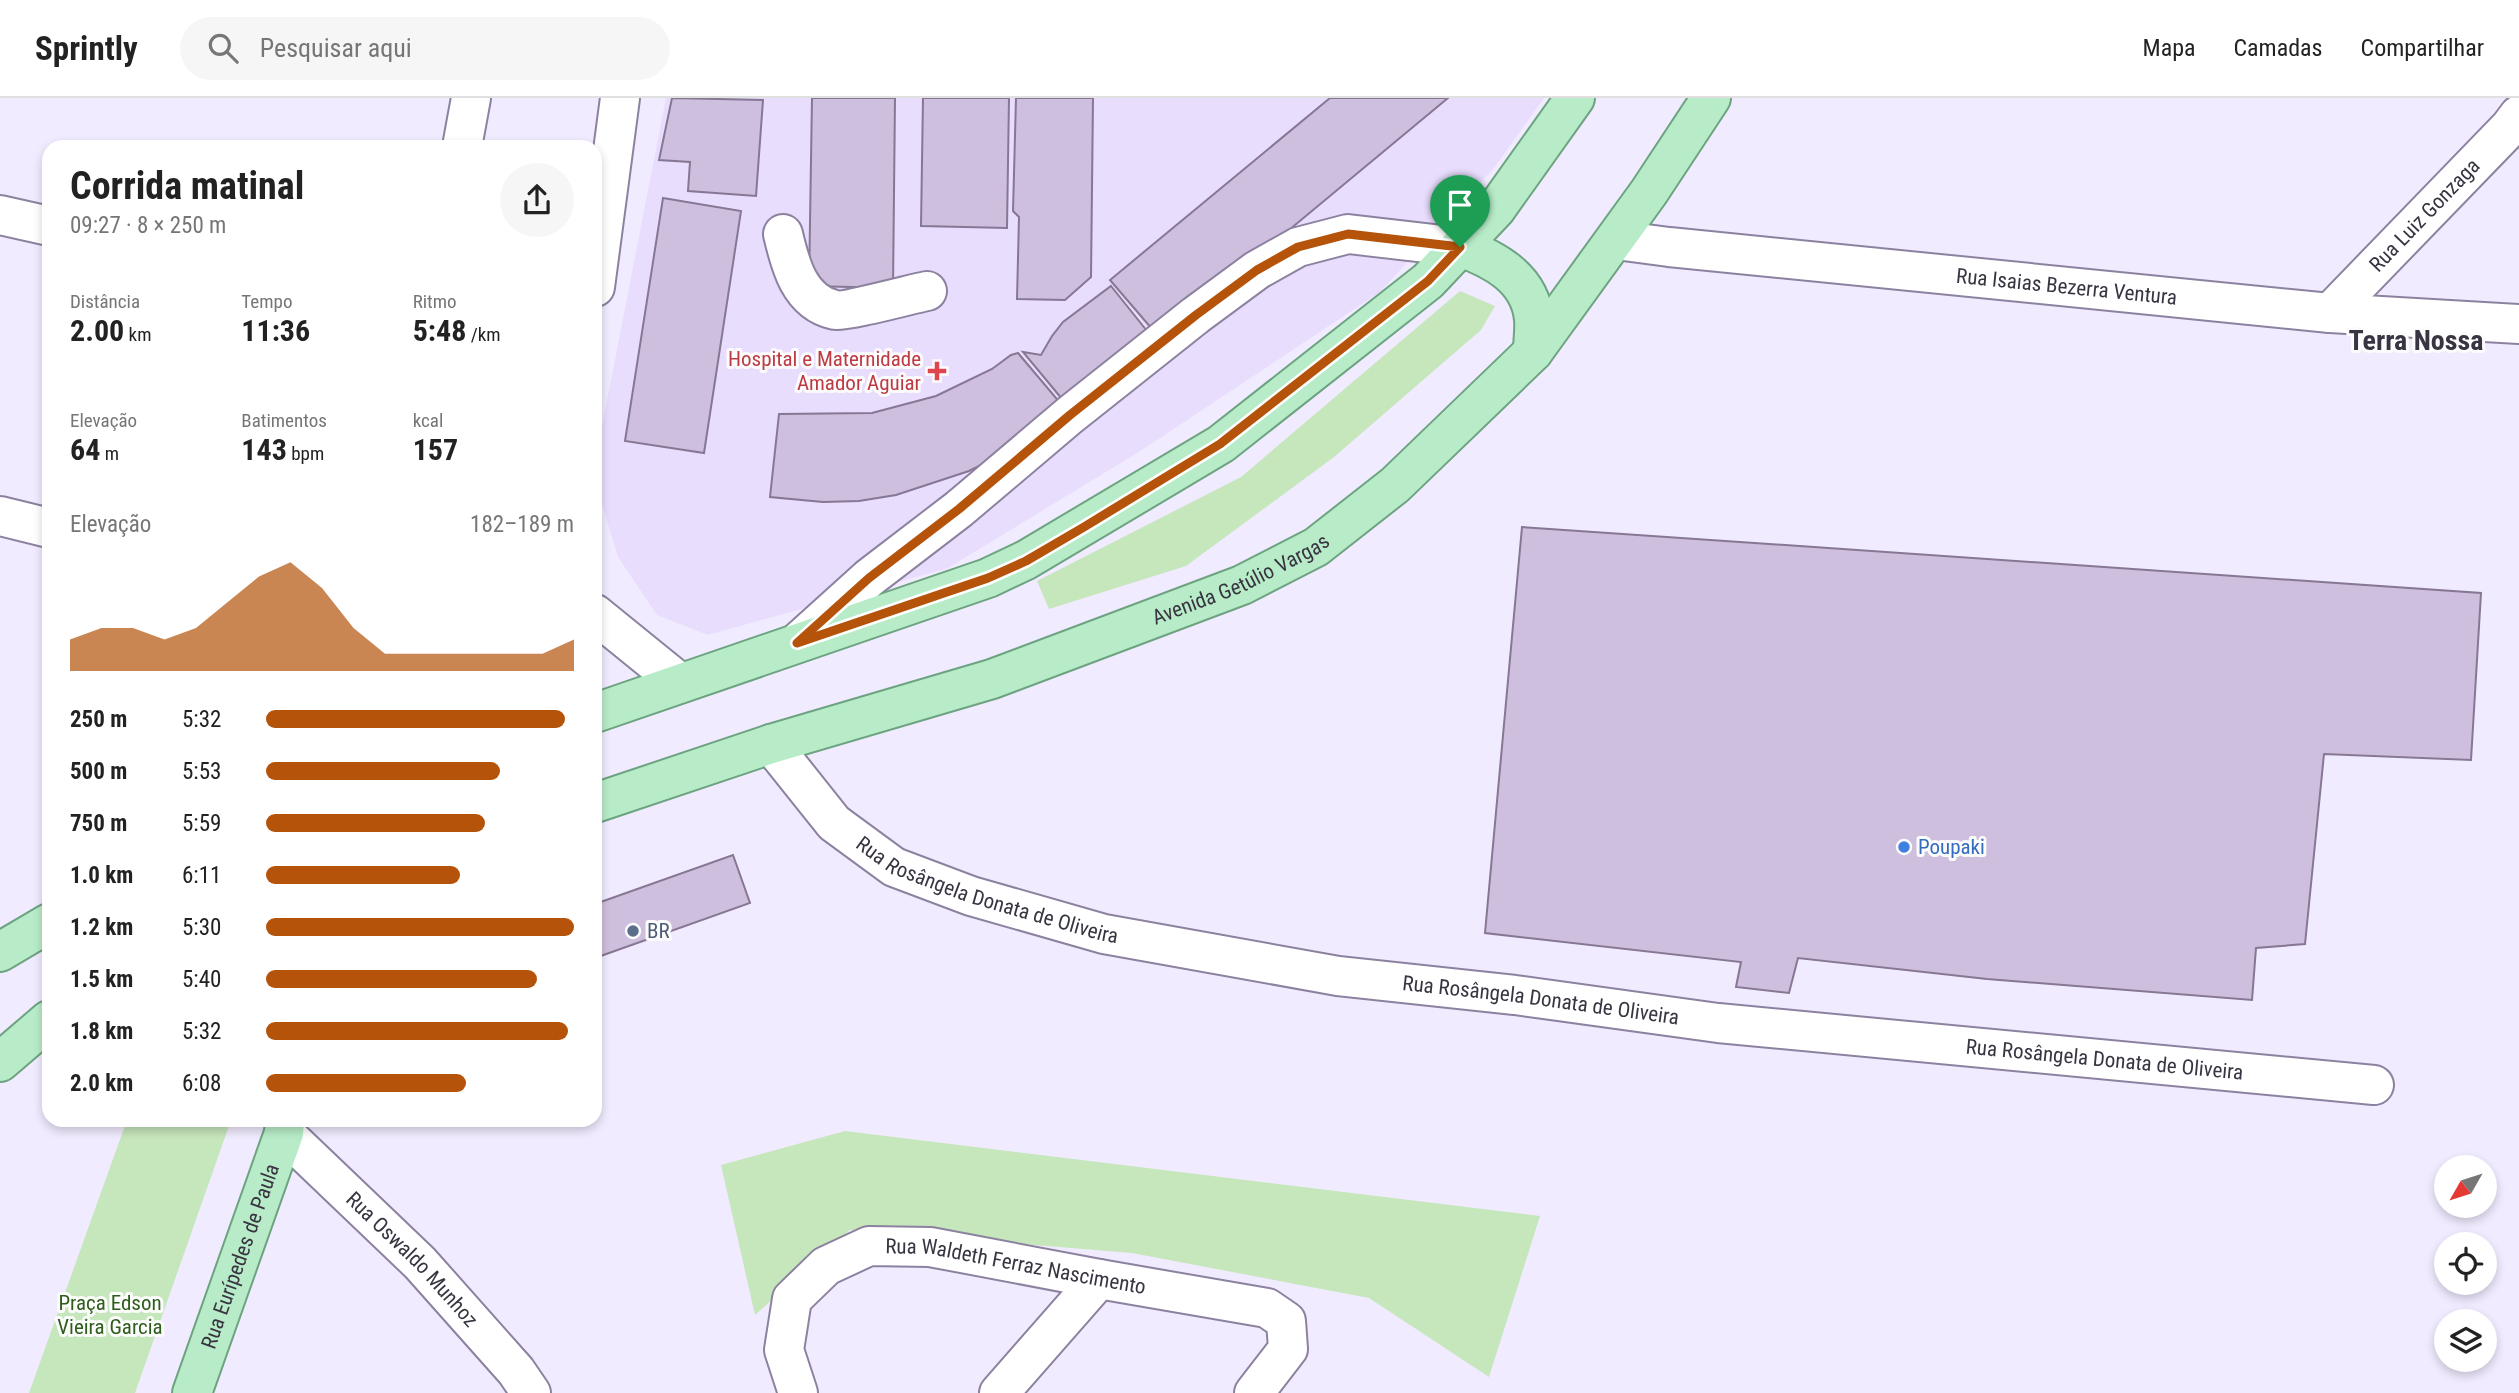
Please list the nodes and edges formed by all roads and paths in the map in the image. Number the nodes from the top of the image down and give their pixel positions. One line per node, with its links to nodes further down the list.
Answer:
1 (471, 98): 6 (street)
2 (620, 98): 10 (street)
3 (1575, 98): 12 (main road)
4 (1711, 98): 11 (main road, Avenida Getúlio Vargas)
5 (2519, 115): 14 (street, Rua Luiz Gonzaga)
6 (463, 140)
7 (0, 215): 8 (street)
8 (42, 224)
9 (783, 233): 13 (street)
10 (602, 234)
11 (1616, 240): 14 (street, Rua Isaias Bezerra Ventura); 16 (main road, Avenida Getúlio Vargas)
12 (1460, 247): 16 (main road); 20 (main road); 20 (street)
13 (927, 291)
14 (2330, 313): 15 (street, Rua Isaias Bezerra Ventura)
15 (2519, 324)
16 (1533, 352): 23 (main road, Avenida Getúlio Vargas)
17 (0, 516): 18 (street)
18 (42, 526)
19 (602, 616): 21 (street)
20 (797, 643): 21 (main road)
21 (680, 683): 22 (main road)
22 (602, 711)
23 (771, 744): 24 (main road, Avenida Getúlio Vargas); 29 (street, Rua Rosângela Donata de Oliveira)
24 (602, 801)
25 (42, 927): 26 (main road)
26 (0, 952)
27 (42, 1026): 28 (main road)
28 (0, 1062)
29 (2374, 1085)
30 (285, 1127): 32 (main road, Rua Eurípedes de Paula); 33 (street, Rua Oswaldo Munhoz)
31 (1099, 1279): 34 (street, Rua Waldeth Ferraz Nascimento); 35 (street); 36 (street, Rua Waldeth Ferraz Nascimento)
32 (192, 1393)
33 (531, 1393)
34 (798, 1393)
35 (999, 1393)
36 (1254, 1393)

